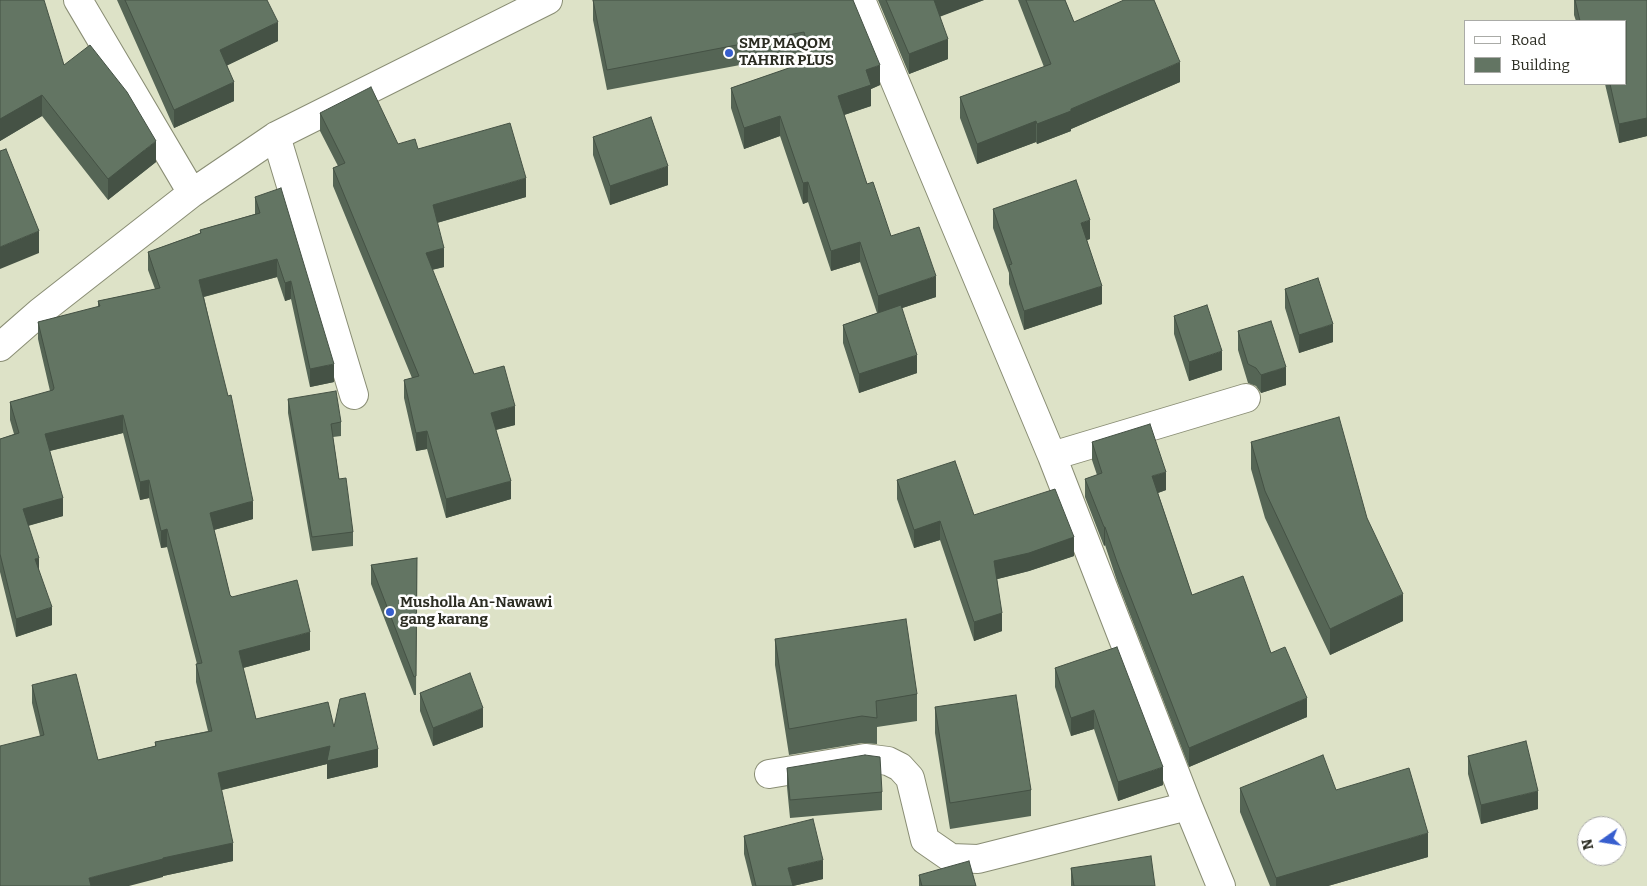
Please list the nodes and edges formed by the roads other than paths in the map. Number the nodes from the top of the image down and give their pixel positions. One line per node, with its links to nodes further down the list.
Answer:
1 (78, 0): 5 (street)
2 (548, 0): 4 (street)
3 (861, 0): 9 (street)
4 (276, 136): 5 (street); 7 (street)
5 (192, 193): 6 (street)
6 (0, 347)
7 (354, 394)
8 (1246, 398): 9 (street)
9 (1052, 456): 11 (street)
10 (769, 774): 11 (street)
11 (1188, 806): 12 (street)
12 (1221, 886)

